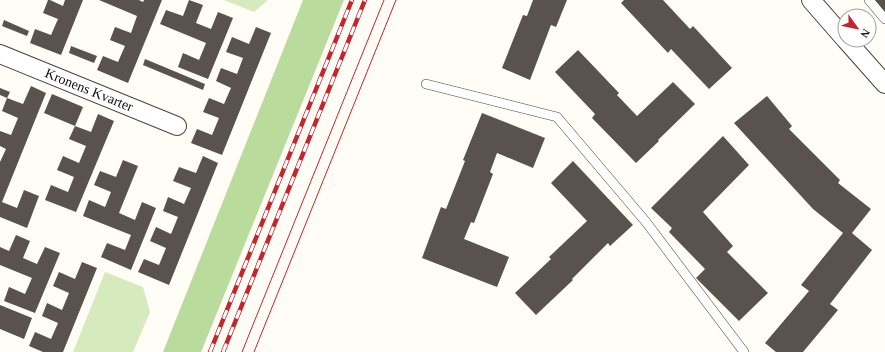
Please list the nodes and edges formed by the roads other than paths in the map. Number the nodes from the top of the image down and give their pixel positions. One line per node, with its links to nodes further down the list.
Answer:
1 (811, 0): 4 (street)
2 (869, 0): 3 (lane)
3 (885, 19)
4 (837, 29)
5 (854, 48): 8 (street)
6 (0, 54): 9 (street, Kronens Kvarter)
7 (426, 84): 10 (lane)
8 (885, 84)
9 (177, 126)
10 (744, 352)

